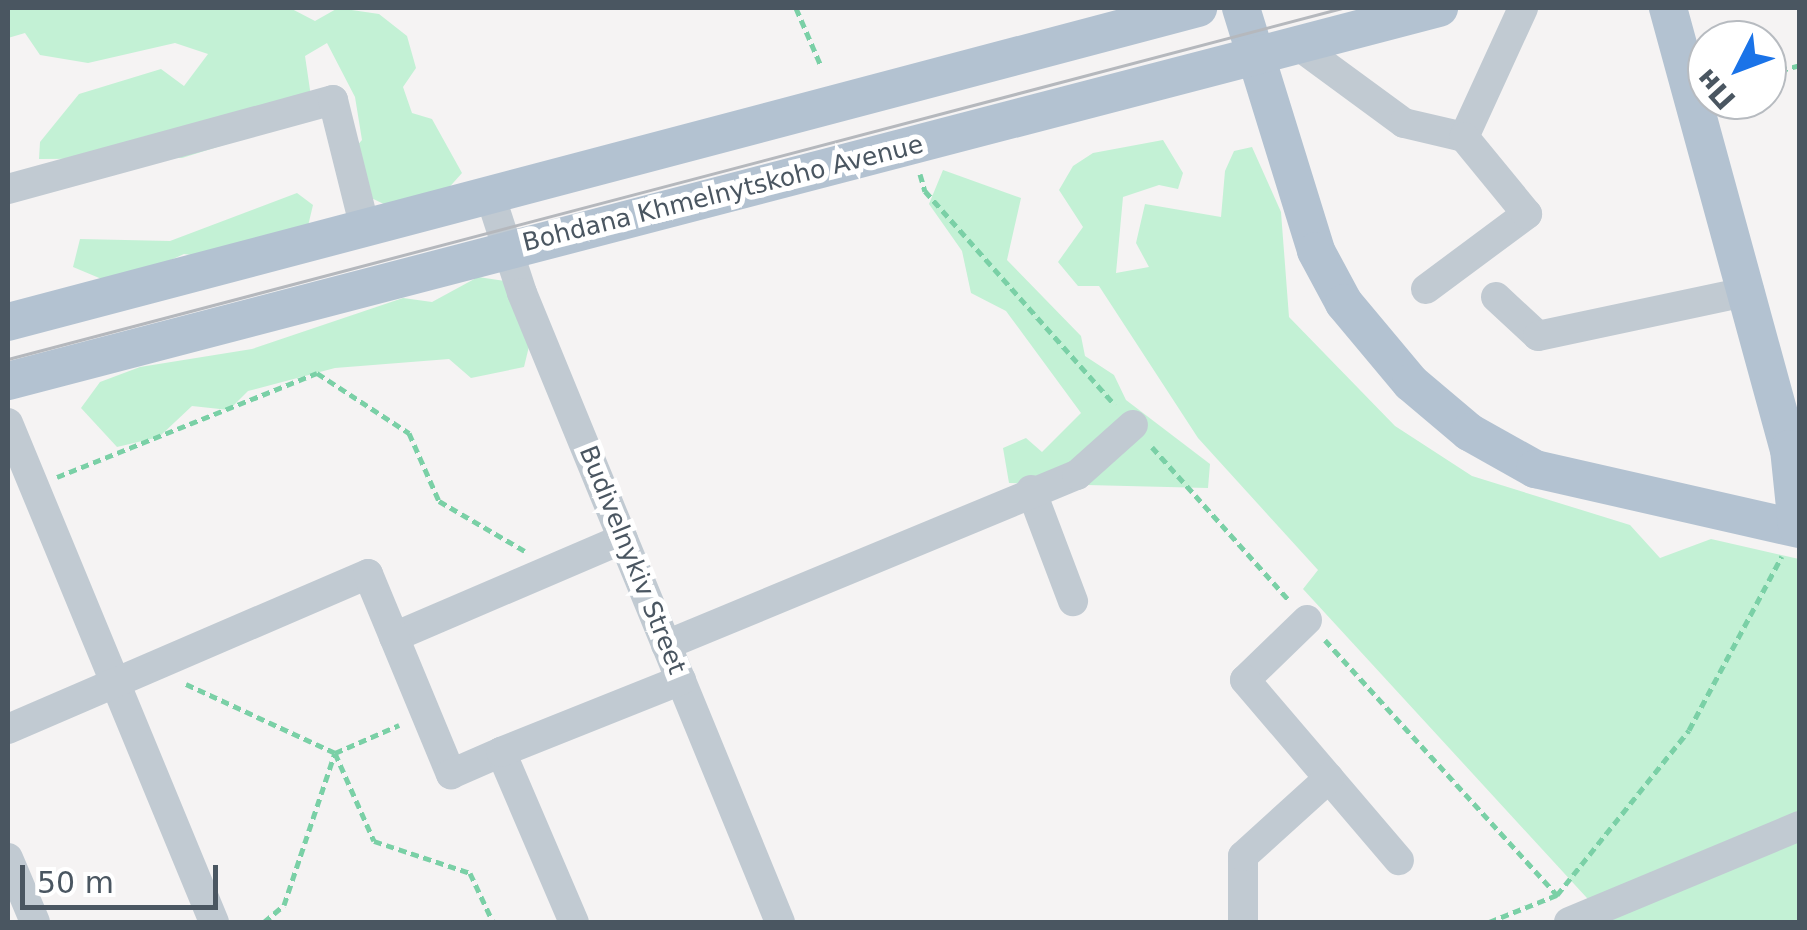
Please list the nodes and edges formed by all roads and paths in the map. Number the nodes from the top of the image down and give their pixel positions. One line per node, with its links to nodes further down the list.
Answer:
1 (796, 8): 9 (path)
2 (1198, 8): 13 (main road)
3 (1241, 8): 8 (main road)
4 (1439, 8): 7 (main road, Bohdana Khmelnytskoho Avenue)
5 (1523, 8): 10 (street)
6 (1668, 8): 17 (main road)
7 (1299, 46): 8 (main road, Bohdana Khmelnytskoho Avenue); 10 (street)
8 (1260, 57): 11 (main road, Bohdana Khmelnytskoho Avenue); 26 (main road)
9 (821, 66)
10 (1464, 137): 16 (street)
11 (911, 146): 15 (main road, Bohdana Khmelnytskoho Avenue); 22 (path)
12 (8, 188): 14 (street)
13 (490, 194): 14 (main road); 15 (street, Budivelnykiv Street)
14 (365, 228): 19 (main road)
15 (507, 250): 20 (main road, Bohdana Khmelnytskoho Avenue); 27 (street, Budivelnykiv Street)
16 (1426, 289)
17 (1749, 291): 18 (street); 23 (main road)
18 (1496, 297)
19 (8, 322)
20 (8, 381)
21 (8, 423): 24 (street)
22 (1133, 425): 25 (street); 30 (path)
23 (1794, 447): 26 (main road)
24 (34, 486): 28 (path); 35 (street)
25 (1031, 490): 29 (street); 32 (street)
26 (1798, 528): 44 (path)
27 (623, 539): 28 (street); 32 (street, Budivelnykiv Street)
28 (554, 568): 31 (street)
29 (1074, 602)
30 (1307, 620): 40 (street); 44 (path)
31 (394, 637): 33 (street); 36 (street)
32 (666, 645): 34 (street, Budivelnykiv Street)
33 (150, 667): 35 (street); 39 (path)
34 (680, 680): 38 (street); 50 (street, Budivelnykiv Street)
35 (114, 683): 37 (street); 47 (street)
36 (426, 713): 38 (street); 39 (path)
37 (8, 729)
38 (502, 752): 45 (street)
39 (335, 753): 48 (path); 49 (path)
40 (1329, 778): 43 (street); 51 (street)
41 (1800, 826): 44 (street)
42 (8, 858): 46 (street)
43 (1399, 860)
44 (1568, 912): 52 (path)
45 (565, 920)
46 (35, 922)
47 (214, 922)
48 (264, 922)
49 (493, 922)
50 (780, 922)
51 (1243, 922)
52 (1489, 922)

